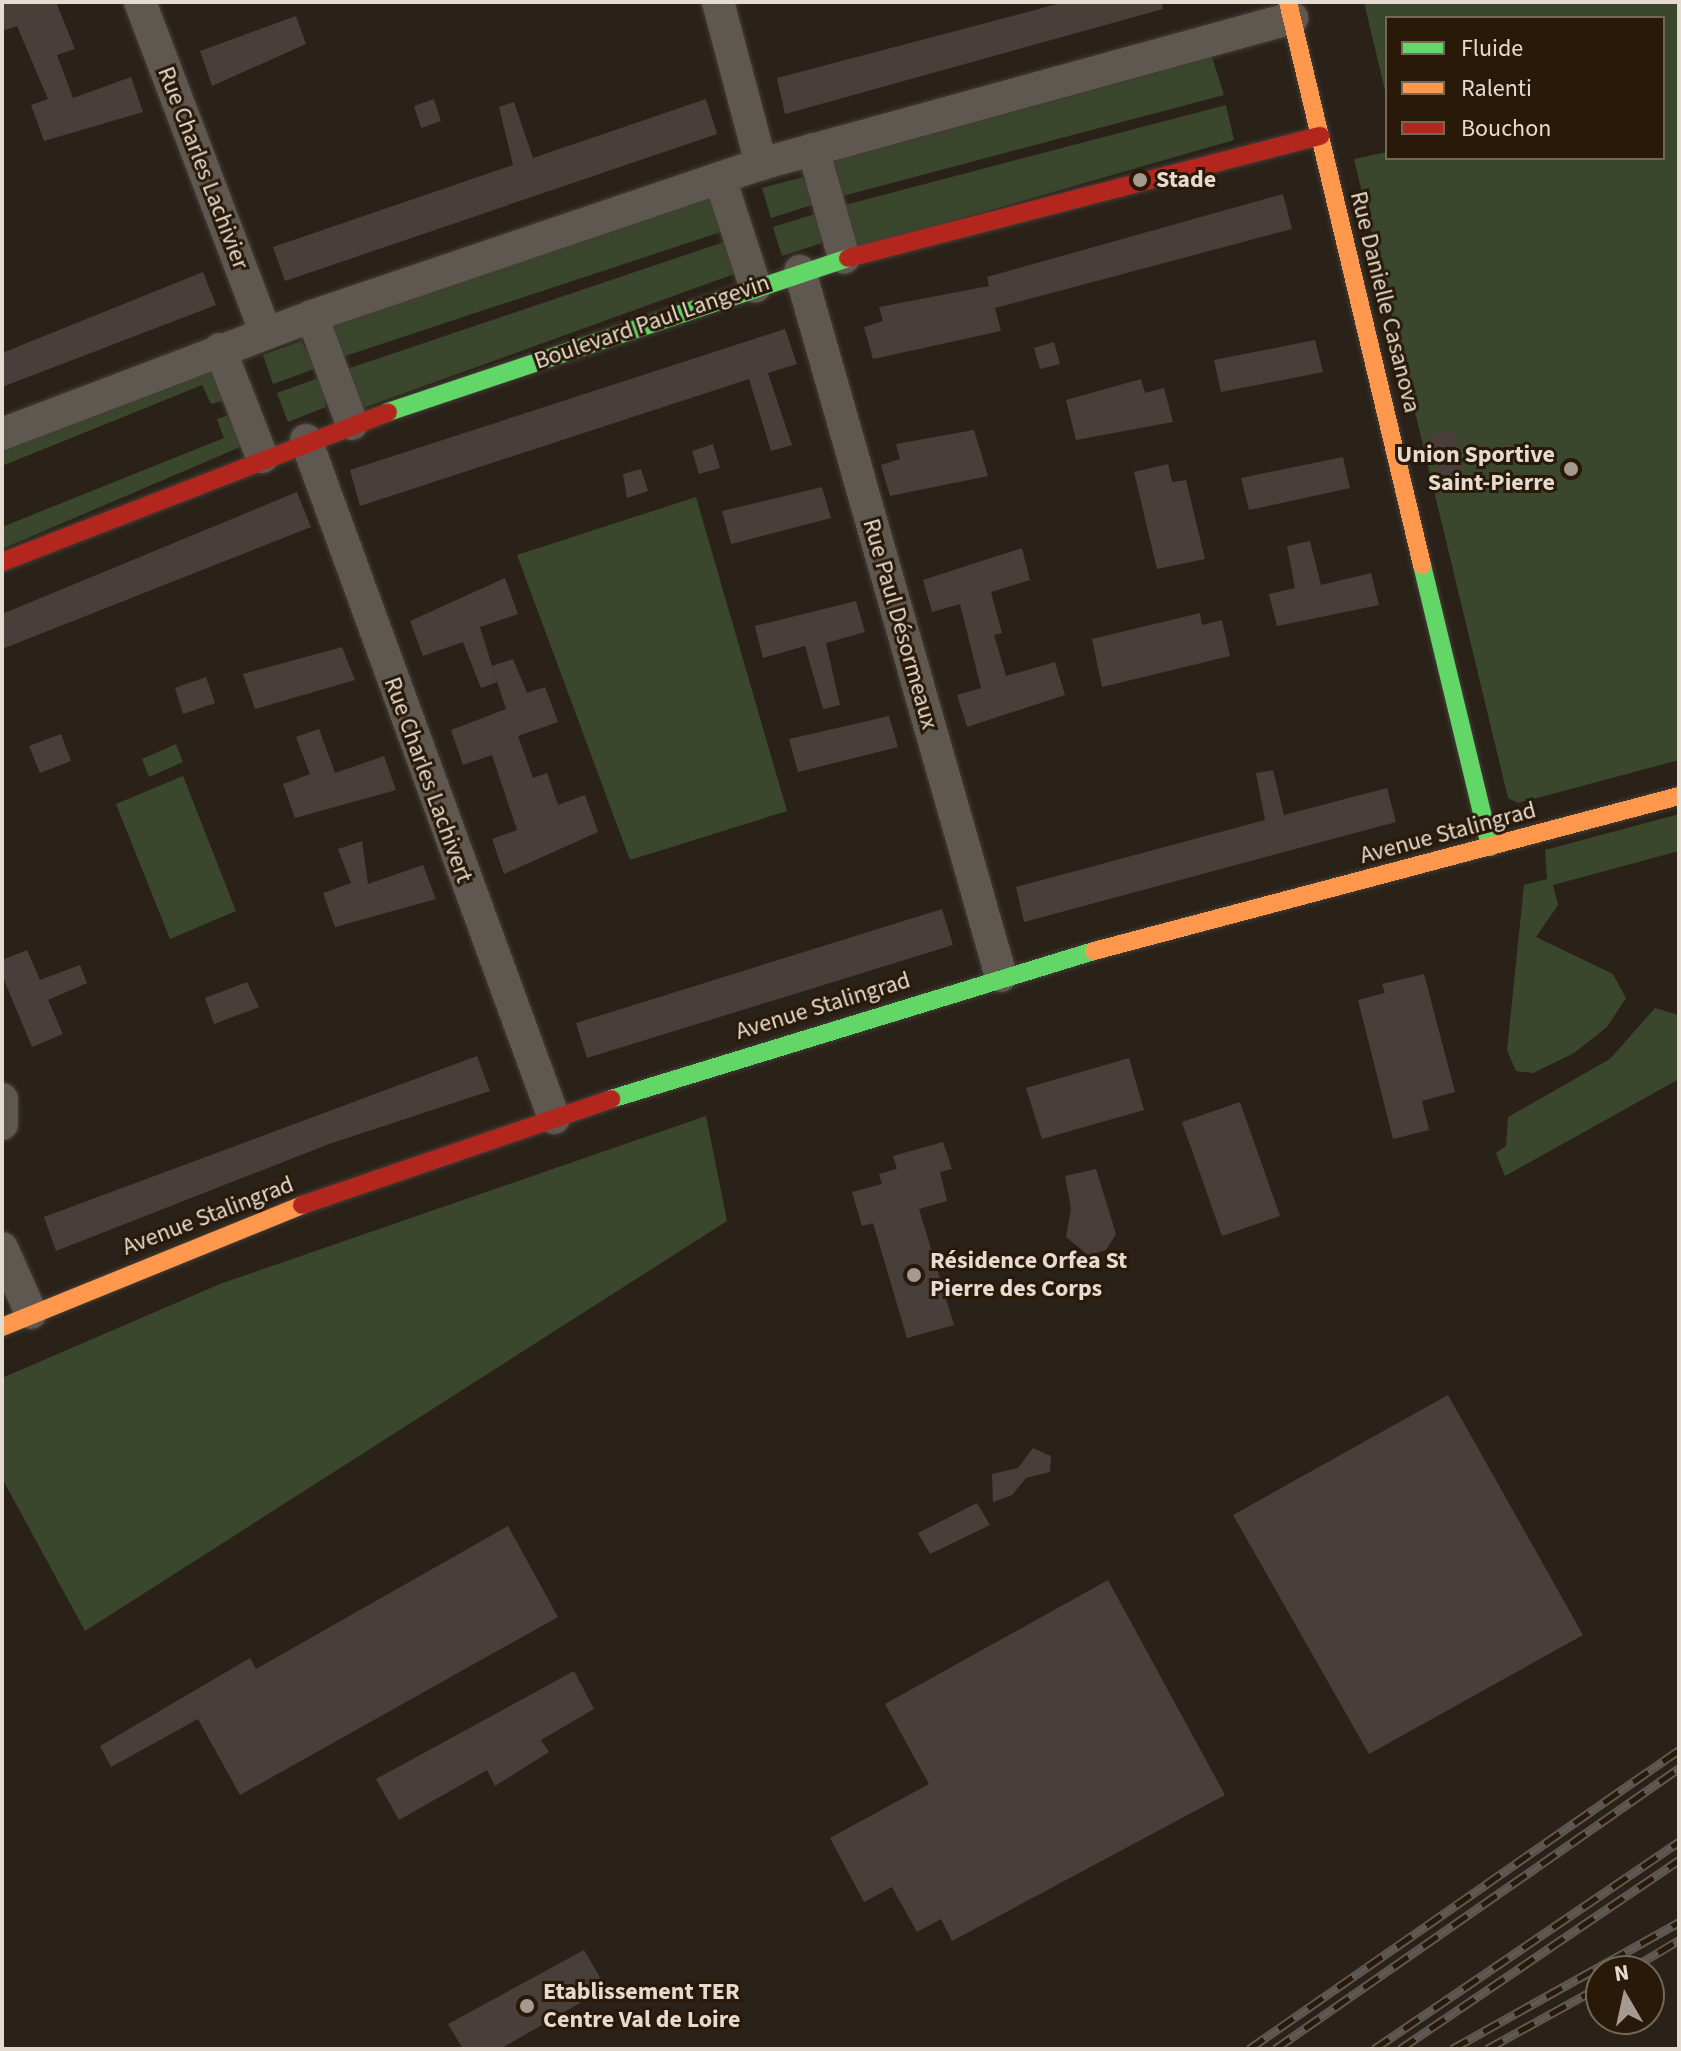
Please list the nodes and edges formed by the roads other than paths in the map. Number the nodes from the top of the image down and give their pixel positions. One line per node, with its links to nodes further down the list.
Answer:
1 (140, 2): 12 (street, Rue Charles Lachivier)
2 (718, 2): 6 (street)
3 (1290, 10): 4 (street, Rue Danielle Casanova); 5 (street)
4 (1320, 136): 8 (street, Boulevard Paul Langevin); 20 (street, Rue Danielle Casanova)
5 (813, 149): 6 (street); 8 (street)
6 (761, 164): 7 (street)
7 (720, 178): 10 (street); 11 (street)
8 (844, 258): 9 (street, Boulevard Paul Langevin)
9 (800, 271): 10 (street, Boulevard Paul Langevin); 21 (street, Rue Paul Désormeaux)
10 (755, 286): 14 (street, Boulevard Paul Langevin)
11 (312, 316): 12 (street); 14 (street)
12 (266, 333): 13 (street)
13 (220, 349): 15 (street); 17 (street)
14 (352, 424): 16 (street, Boulevard Paul Langevin)
15 (2, 434)
16 (306, 440): 17 (street, Boulevard Paul Langevin); 23 (street, Rue Charles Lachivert)
17 (262, 457): 18 (street, Boulevard Paul Langevin)
18 (2, 562)
19 (1679, 796): 20 (street, Avenue Stalingrad)
20 (1490, 847): 21 (street, Avenue Stalingrad)
21 (1001, 976): 23 (street, Avenue Stalingrad)
22 (2, 1099): 24 (street)
23 (554, 1118): 26 (street, Avenue Stalingrad)
24 (2, 1124)
25 (2, 1248): 26 (street)
26 (31, 1313): 27 (street, Avenue Stalingrad)
27 (2, 1327)

